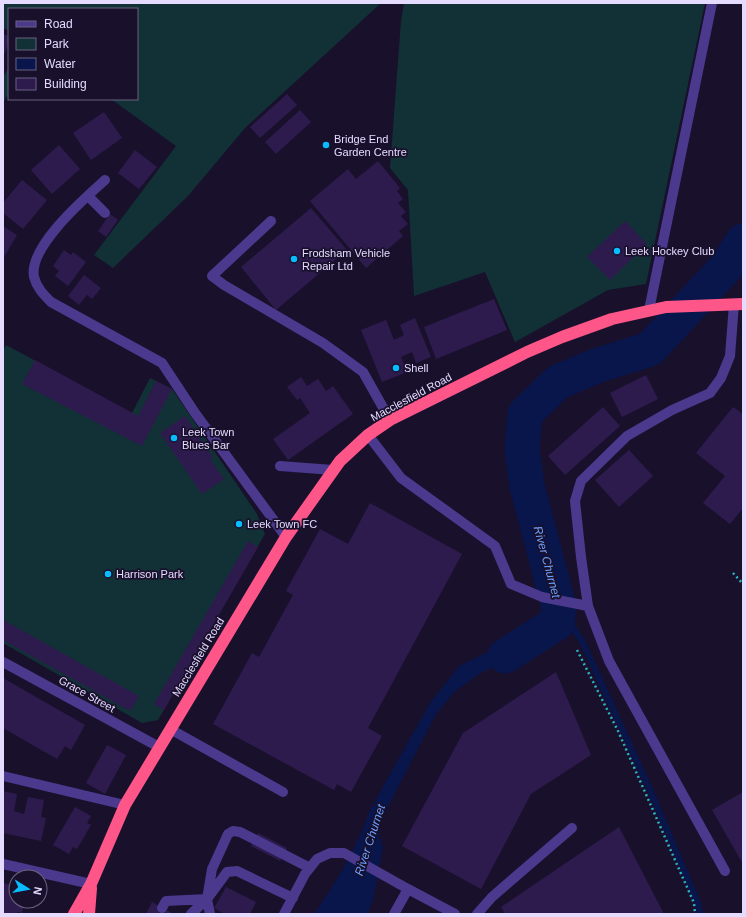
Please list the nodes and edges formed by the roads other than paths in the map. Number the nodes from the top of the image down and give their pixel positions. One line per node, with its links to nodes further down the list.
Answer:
1 (712, 3): 7 (street)
2 (105, 180): 3 (street)
3 (88, 196): 4 (street); 12 (street)
4 (105, 213)
5 (271, 221): 8 (street)
6 (733, 304): 7 (highway, Macclesfield Road); 13 (street)
7 (649, 310): 8 (highway, Macclesfield Road)
8 (390, 420): 9 (highway, Macclesfield Road)
9 (368, 435): 11 (highway, Macclesfield Road); 13 (street)
10 (280, 466): 11 (street)
11 (333, 470): 12 (highway, Macclesfield Road)
12 (286, 537): 15 (highway, Macclesfield Road)
13 (588, 606): 23 (street)
14 (3, 662): 16 (street, Grace Street)
15 (170, 729): 16 (highway, Macclesfield Road); 18 (street)
16 (159, 747): 19 (highway, Macclesfield Road)
17 (3, 776): 19 (street)
18 (283, 792)
19 (125, 805): 24 (highway, Macclesfield Road)
20 (572, 828): 36 (street)
21 (3, 864): 24 (street)
22 (310, 868): 25 (street); 26 (street); 27 (street)
23 (725, 871)
24 (91, 884): 29 (highway, Macclesfield Road); 30 (highway, Macclesfield Road)
25 (408, 889): 34 (street); 35 (street)
26 (293, 898): 27 (street); 33 (street)
27 (207, 899): 28 (street); 31 (street); 32 (street)
28 (162, 908)
29 (74, 914)
30 (89, 914)
31 (191, 914)
32 (210, 914)
33 (284, 914)
34 (394, 914)
35 (455, 914)
36 (476, 914)

